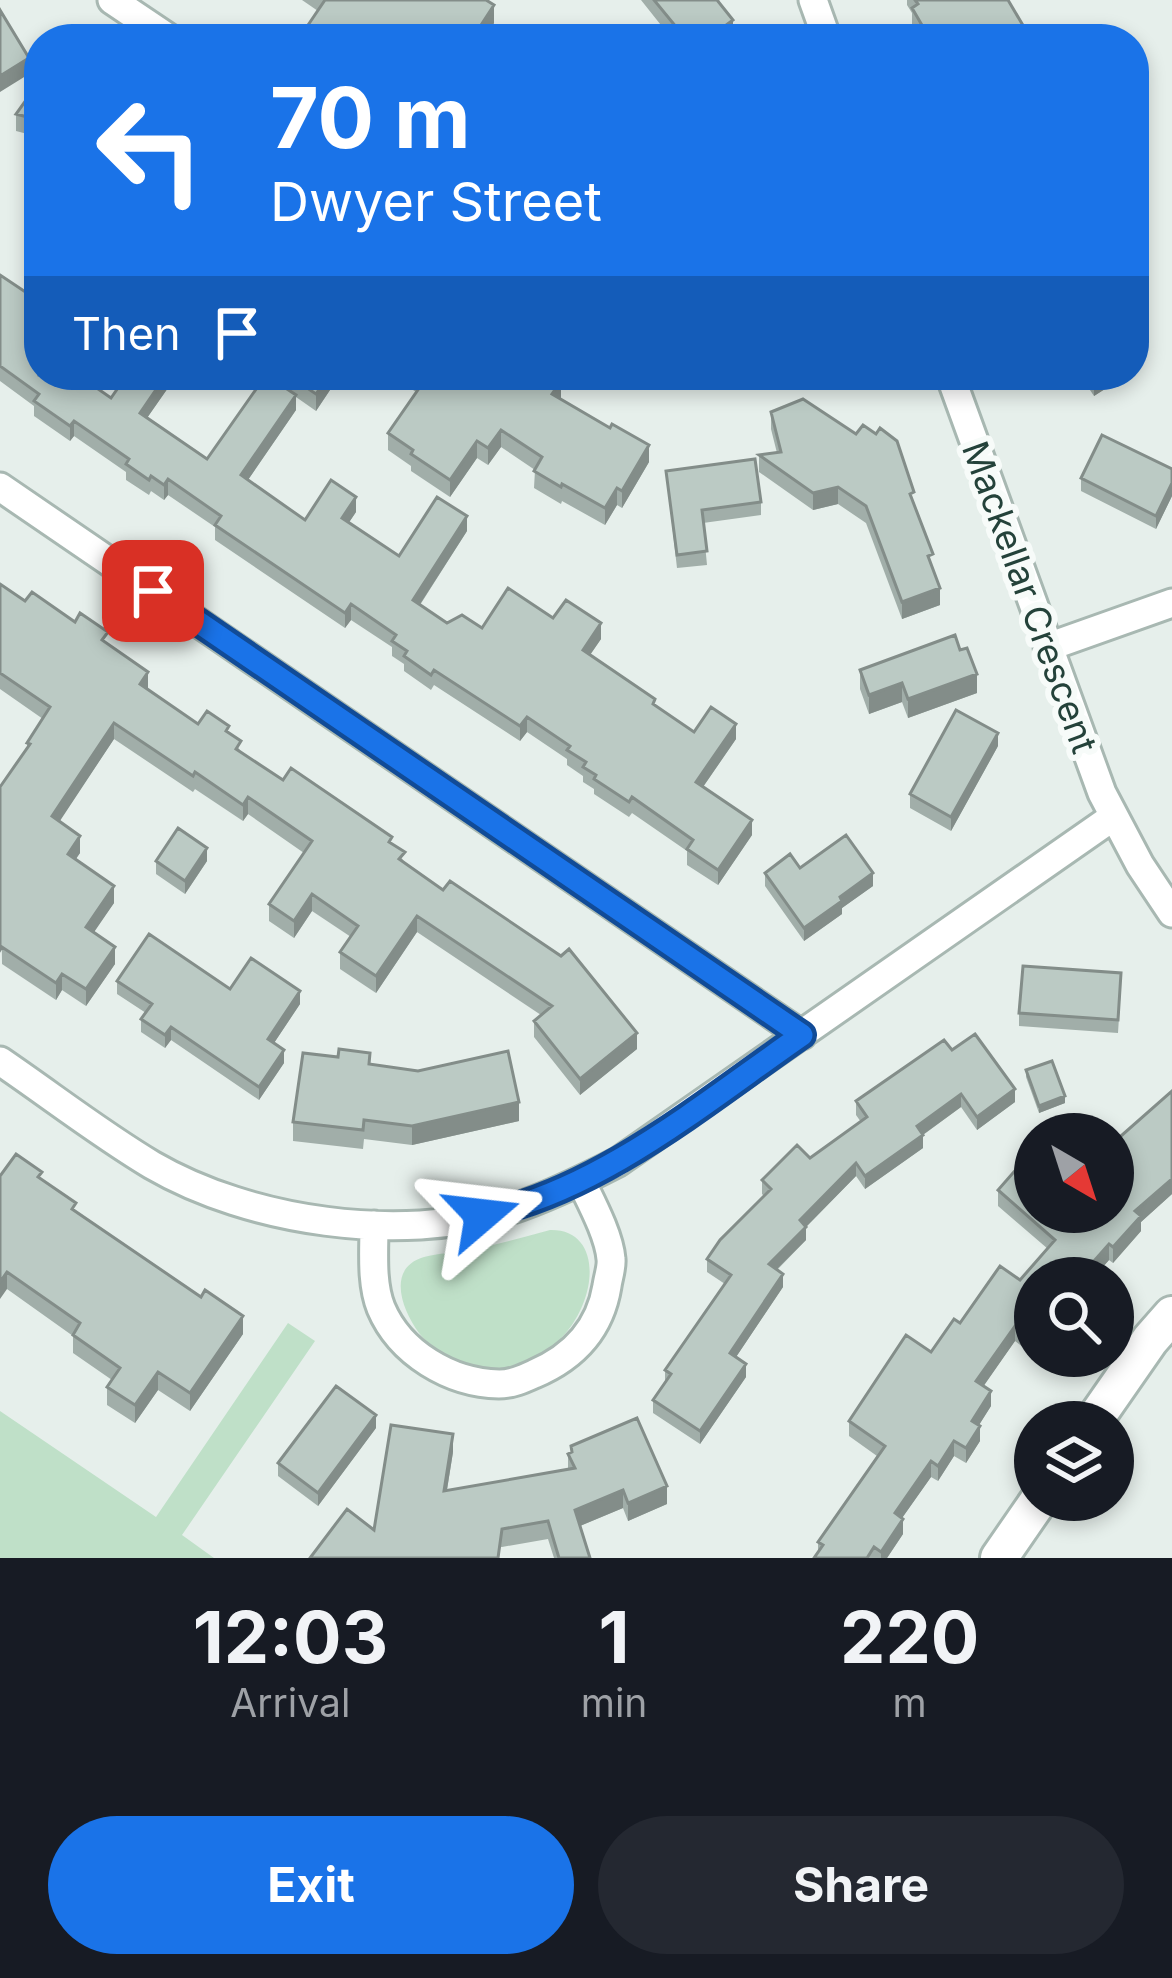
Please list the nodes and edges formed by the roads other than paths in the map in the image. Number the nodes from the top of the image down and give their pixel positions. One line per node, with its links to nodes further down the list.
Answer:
1 (112, 0): 2 (street)
2 (148, 24)
3 (955, 390): 6 (street, Mackellar Crescent)
4 (0, 487): 9 (street)
5 (1172, 603): 6 (street)
6 (1048, 647): 7 (street, Mackellar Crescent)
7 (1113, 817): 8 (street, Mackellar Crescent); 9 (street)
8 (1172, 914)
9 (802, 1035): 11 (street)
10 (0, 1061): 12 (street)
11 (581, 1181): 12 (street); 12 (street)
12 (374, 1226)
13 (1172, 1315): 14 (street)
14 (1108, 1401)
15 (1025, 1521): 16 (street)
16 (999, 1558)

